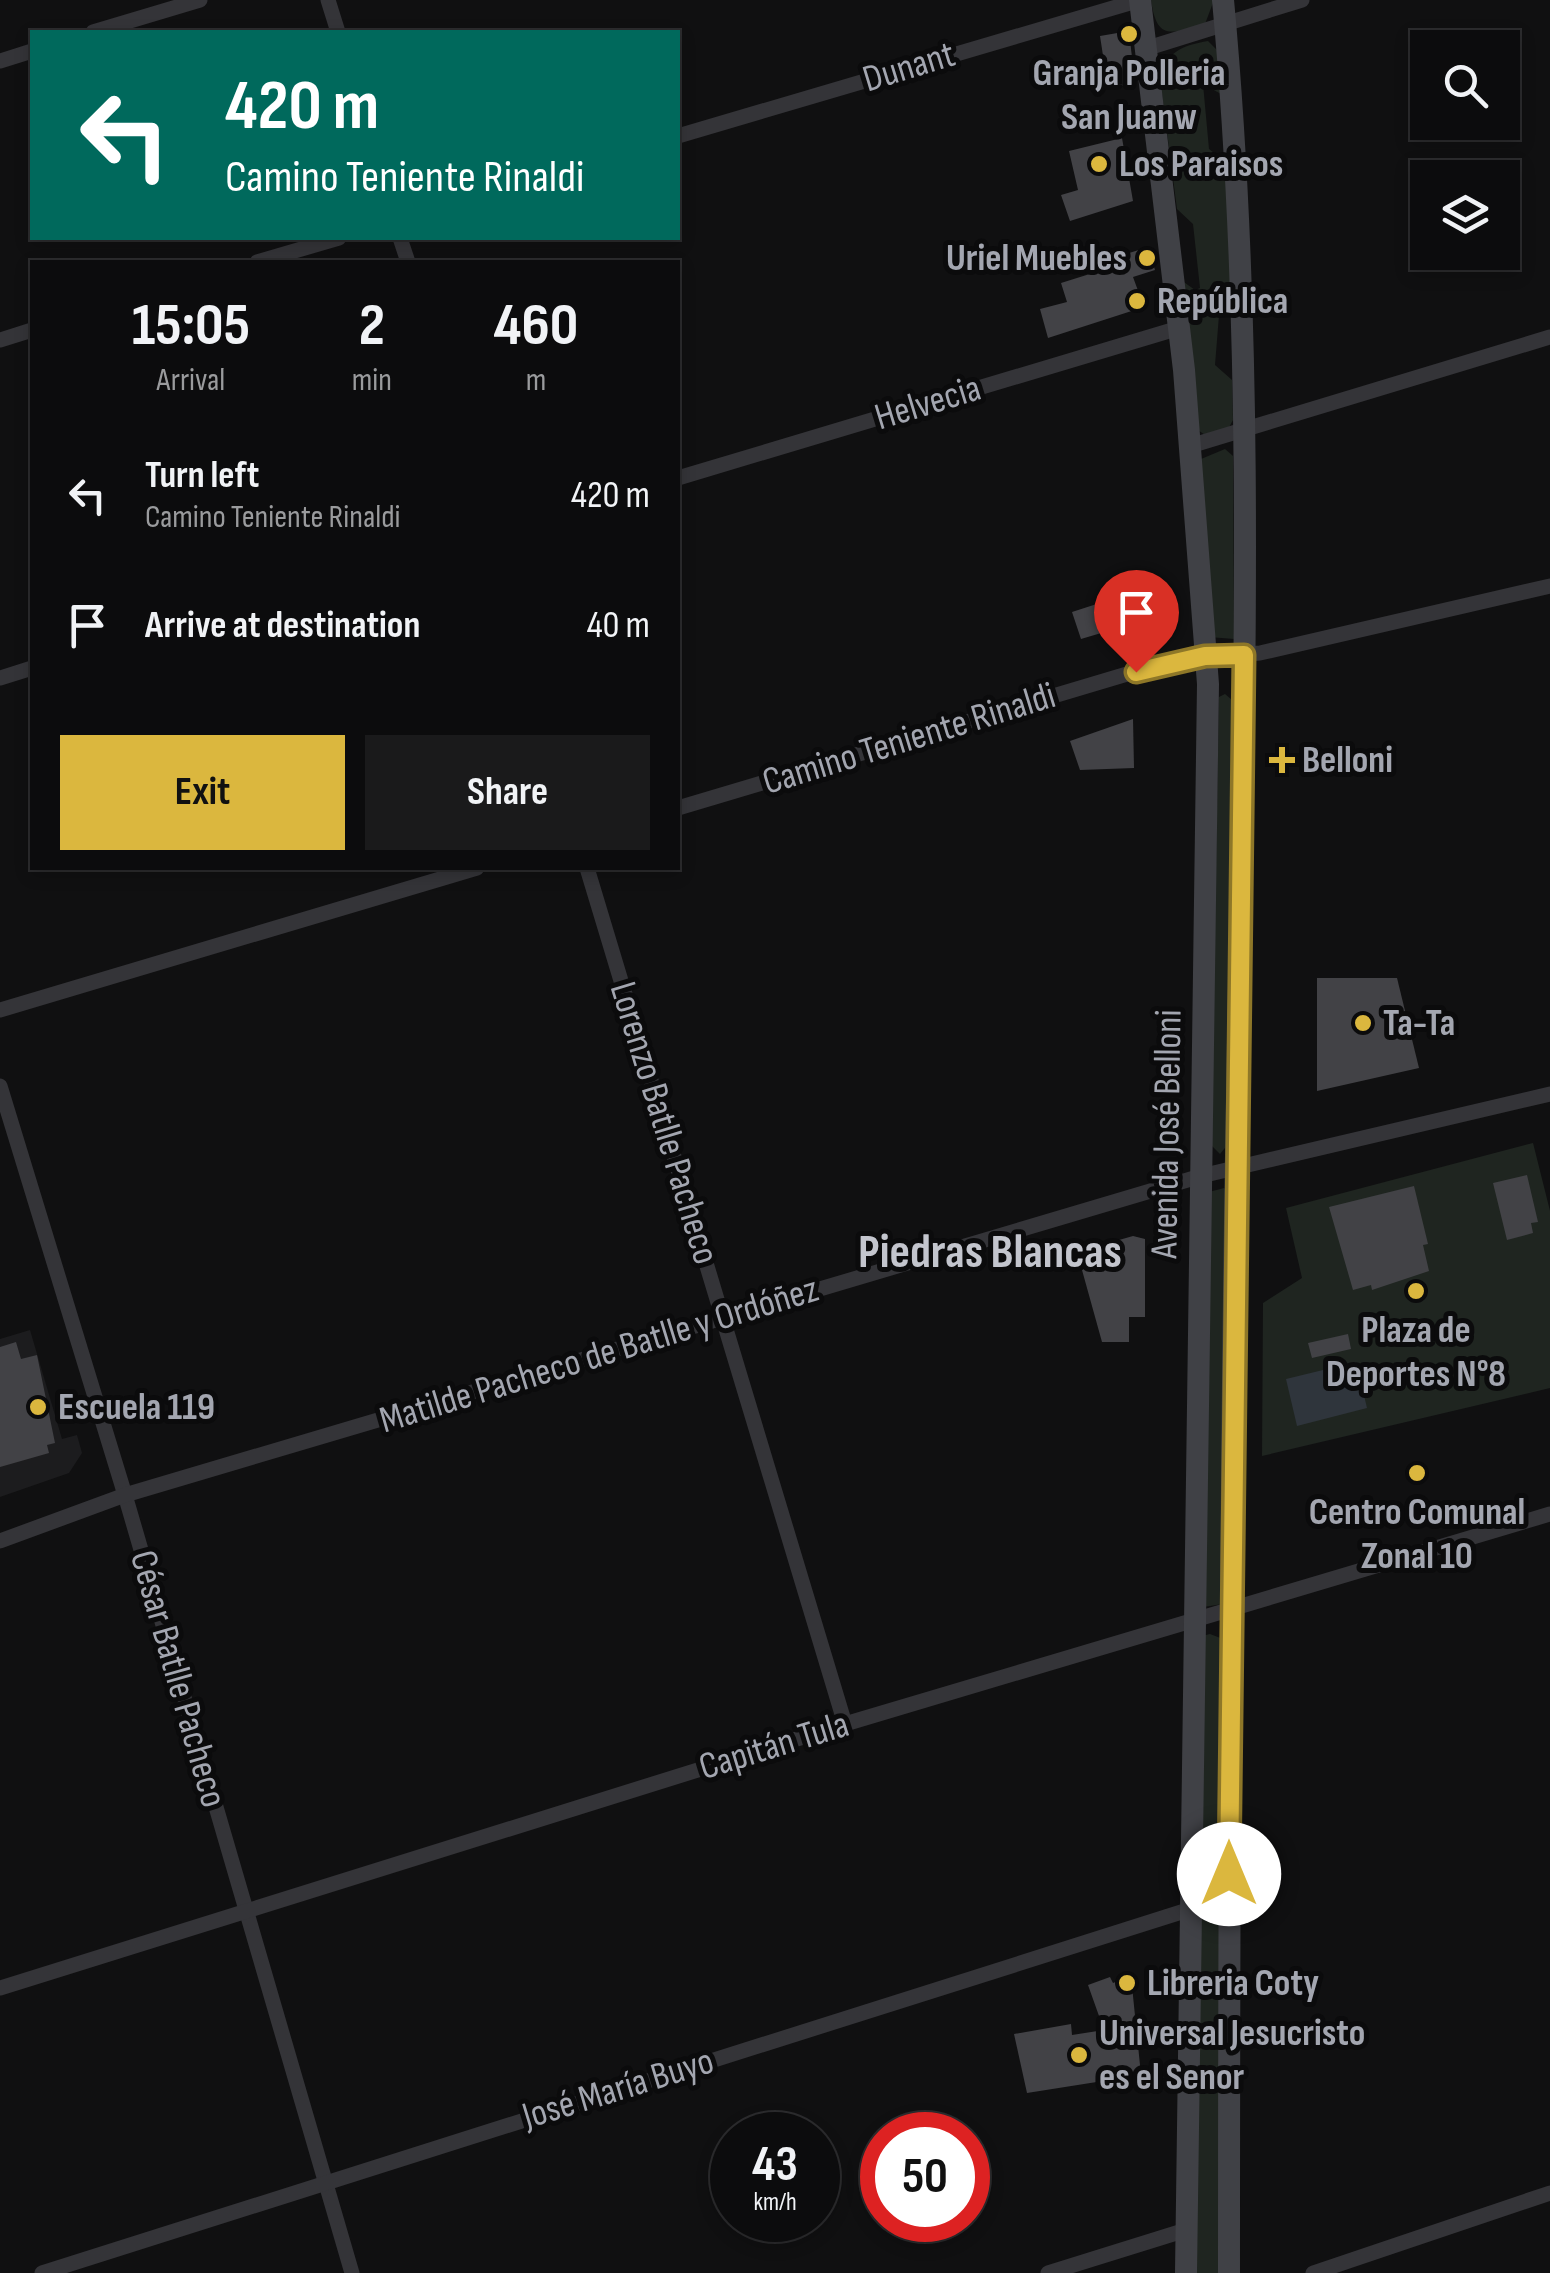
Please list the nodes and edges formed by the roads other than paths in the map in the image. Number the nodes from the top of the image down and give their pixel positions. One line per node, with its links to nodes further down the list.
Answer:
1 (200, 0): 7 (street)
2 (328, 0): 8 (street)
3 (1140, 0): 9 (main road, Avenida José Belloni); 12 (street, Dunant)
4 (1223, 0): 6 (main road, Avenida José Belloni)
5 (1302, 0): 6 (street)
6 (1225, 24): 9 (street); 19 (main road, Avenida José Belloni)
7 (100, 30)
8 (337, 30)
9 (1148, 48): 15 (main road, Avenida José Belloni)
10 (30, 52): 11 (street)
11 (0, 61)
12 (680, 135)
13 (332, 240): 14 (street)
14 (264, 260)
15 (1179, 328): 20 (main road, Avenida José Belloni); 21 (street, Helvecia)
16 (30, 331): 18 (street)
17 (1550, 337): 19 (street)
18 (0, 340)
19 (1243, 432): 20 (street); 23 (main road, Avenida José Belloni)
20 (1190, 446): 24 (main road, Avenida José Belloni)
21 (680, 477)
22 (1550, 586): 23 (street, Camino Teniente Rinaldi)
23 (1244, 655): 24 (street, Camino Teniente Rinaldi); 33 (main road, Avenida José Belloni)
24 (1205, 656): 27 (street, Camino Teniente Rinaldi); 34 (main road, Avenida José Belloni)
25 (30, 669): 26 (street)
26 (0, 678)
27 (680, 807)
28 (470, 870): 30 (street)
29 (588, 870): 35 (street, Lorenzo Batlle Pacheco)
30 (0, 1010)
31 (0, 1086): 36 (street, César Batlle Pacheco)
32 (1550, 1094): 33 (street, Matilde Pacheco de Batlle y Ordóñez)
33 (1236, 1170): 34 (street, Matilde Pacheco de Batlle y Ordóñez); 39 (main road, Avenida José Belloni)
34 (1201, 1176): 35 (street, Matilde Pacheco de Batlle y Ordóñez); 40 (main road, Avenida José Belloni)
35 (722, 1318): 36 (street, Matilde Pacheco de Batlle y Ordóñez); 41 (street, Lorenzo Batlle Pacheco)
36 (125, 1495): 38 (street, Matilde Pacheco de Batlle y Ordóñez); 43 (street, César Batlle Pacheco)
37 (1550, 1514): 39 (street, Capitán Tula)
38 (0, 1540)
39 (1229, 1611): 40 (street, Capitán Tula); 53 (main road, Avenida José Belloni)
40 (1194, 1621): 41 (street, Capitán Tula); 42 (main road, Avenida José Belloni)
41 (844, 1724): 43 (street, Capitán Tula)
42 (1194, 1908): 45 (street, José María Buyo); 47 (main road, Avenida José Belloni)
43 (246, 1911): 44 (street, Capitán Tula); 45 (street, César Batlle Pacheco)
44 (0, 1988)
45 (324, 2182): 48 (street, José María Buyo); 50 (street, César Batlle Pacheco)
46 (1550, 2193): 54 (street)
47 (1186, 2230): 51 (street); 52 (main road, Avenida José Belloni)
48 (76, 2268): 49 (street, José María Buyo)
49 (42, 2273)
50 (352, 2273)
51 (1048, 2273)
52 (1186, 2273)
53 (1229, 2273)
54 (1313, 2273)

